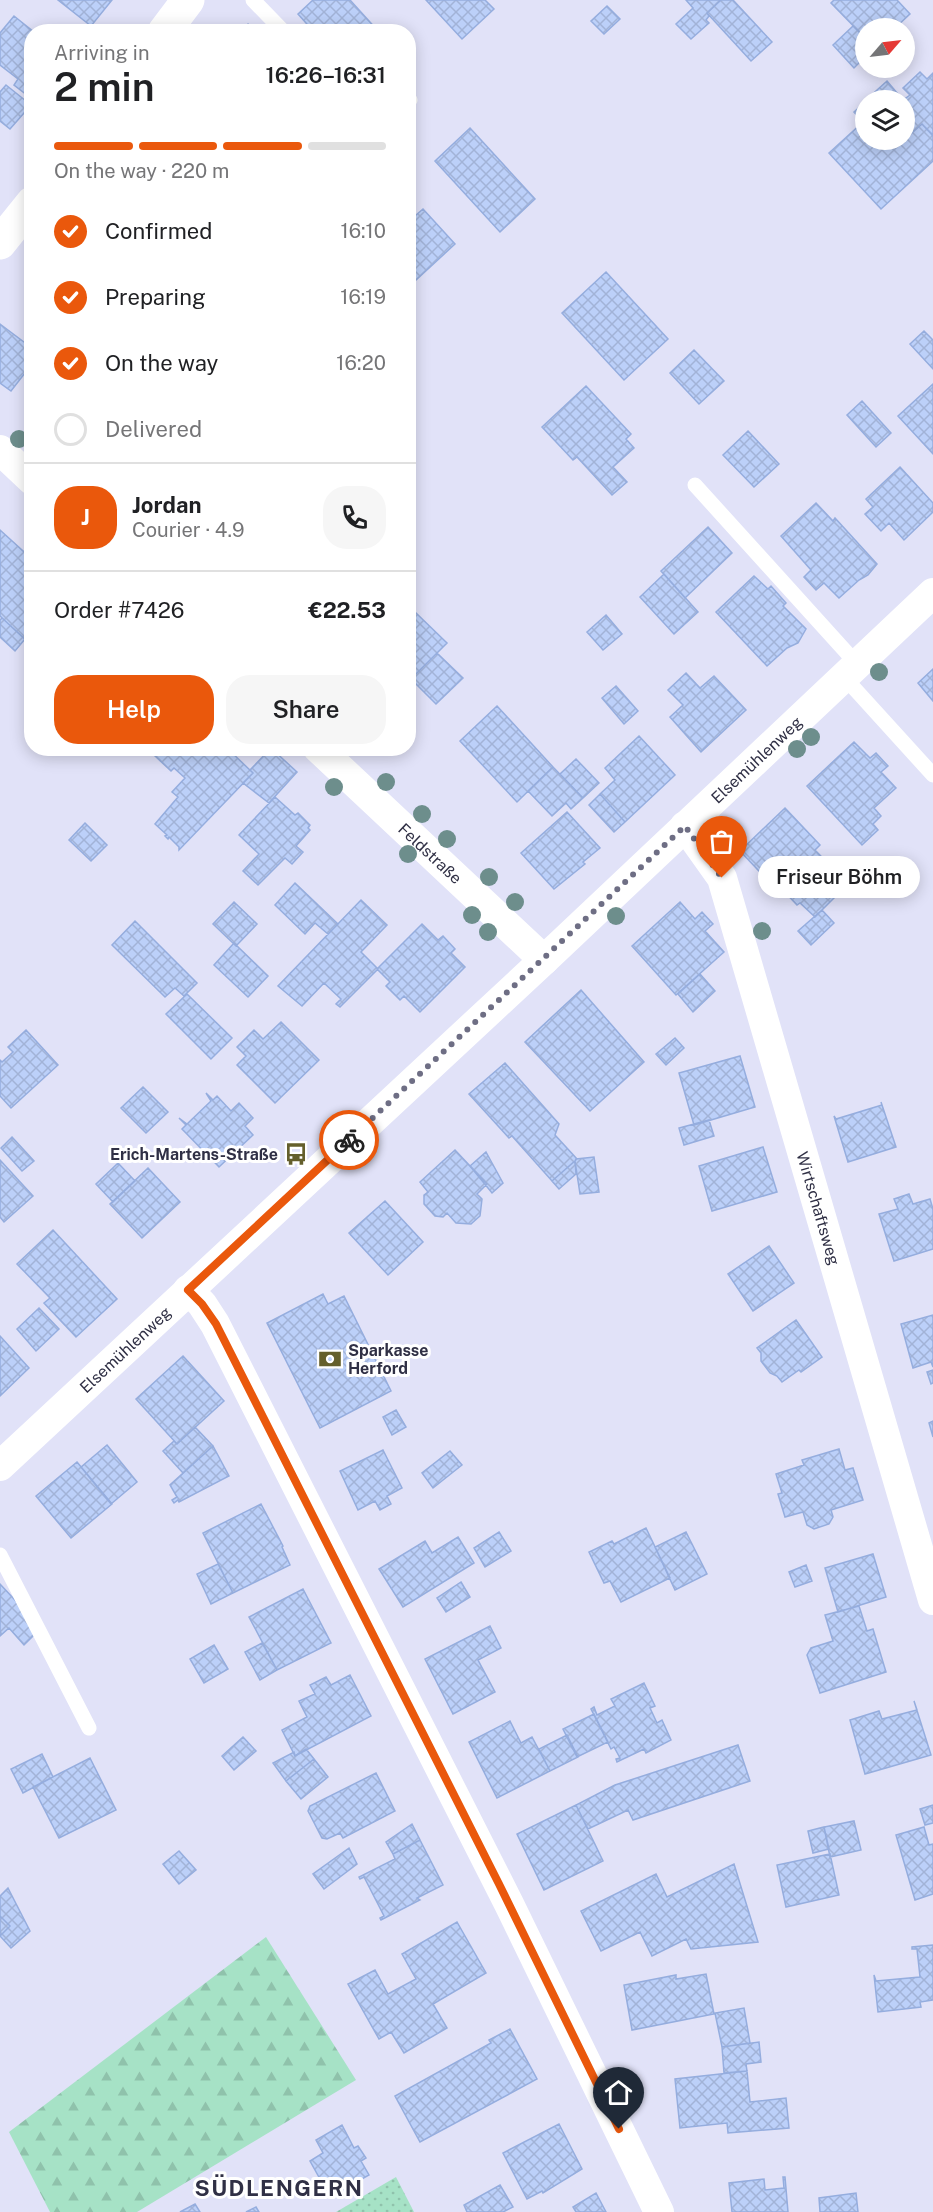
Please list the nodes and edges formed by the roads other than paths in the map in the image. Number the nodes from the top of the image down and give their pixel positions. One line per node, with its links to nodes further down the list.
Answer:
1 (188, 0): 3 (street)
2 (253, 0): 4 (lane)
3 (170, 24)
4 (276, 24)
5 (24, 213): 6 (street)
6 (0, 243)
7 (0, 450): 8 (street)
8 (24, 472)
9 (695, 485): 11 (lane)
10 (933, 593): 11 (street, Elsemühlenweg)
11 (851, 670): 13 (lane); 14 (street, Elsemühlenweg)
12 (327, 756): 15 (street, Feldstraße)
13 (933, 775)
14 (685, 826): 15 (street, Elsemühlenweg); 19 (street, Wirtschaftsweg)
15 (544, 960): 16 (street, Elsemühlenweg)
16 (188, 1290): 17 (street, Elsemühlenweg); 21 (street)
17 (0, 1466)
18 (0, 1555): 20 (lane)
19 (933, 1599)
20 (89, 1728)
21 (659, 2212)

